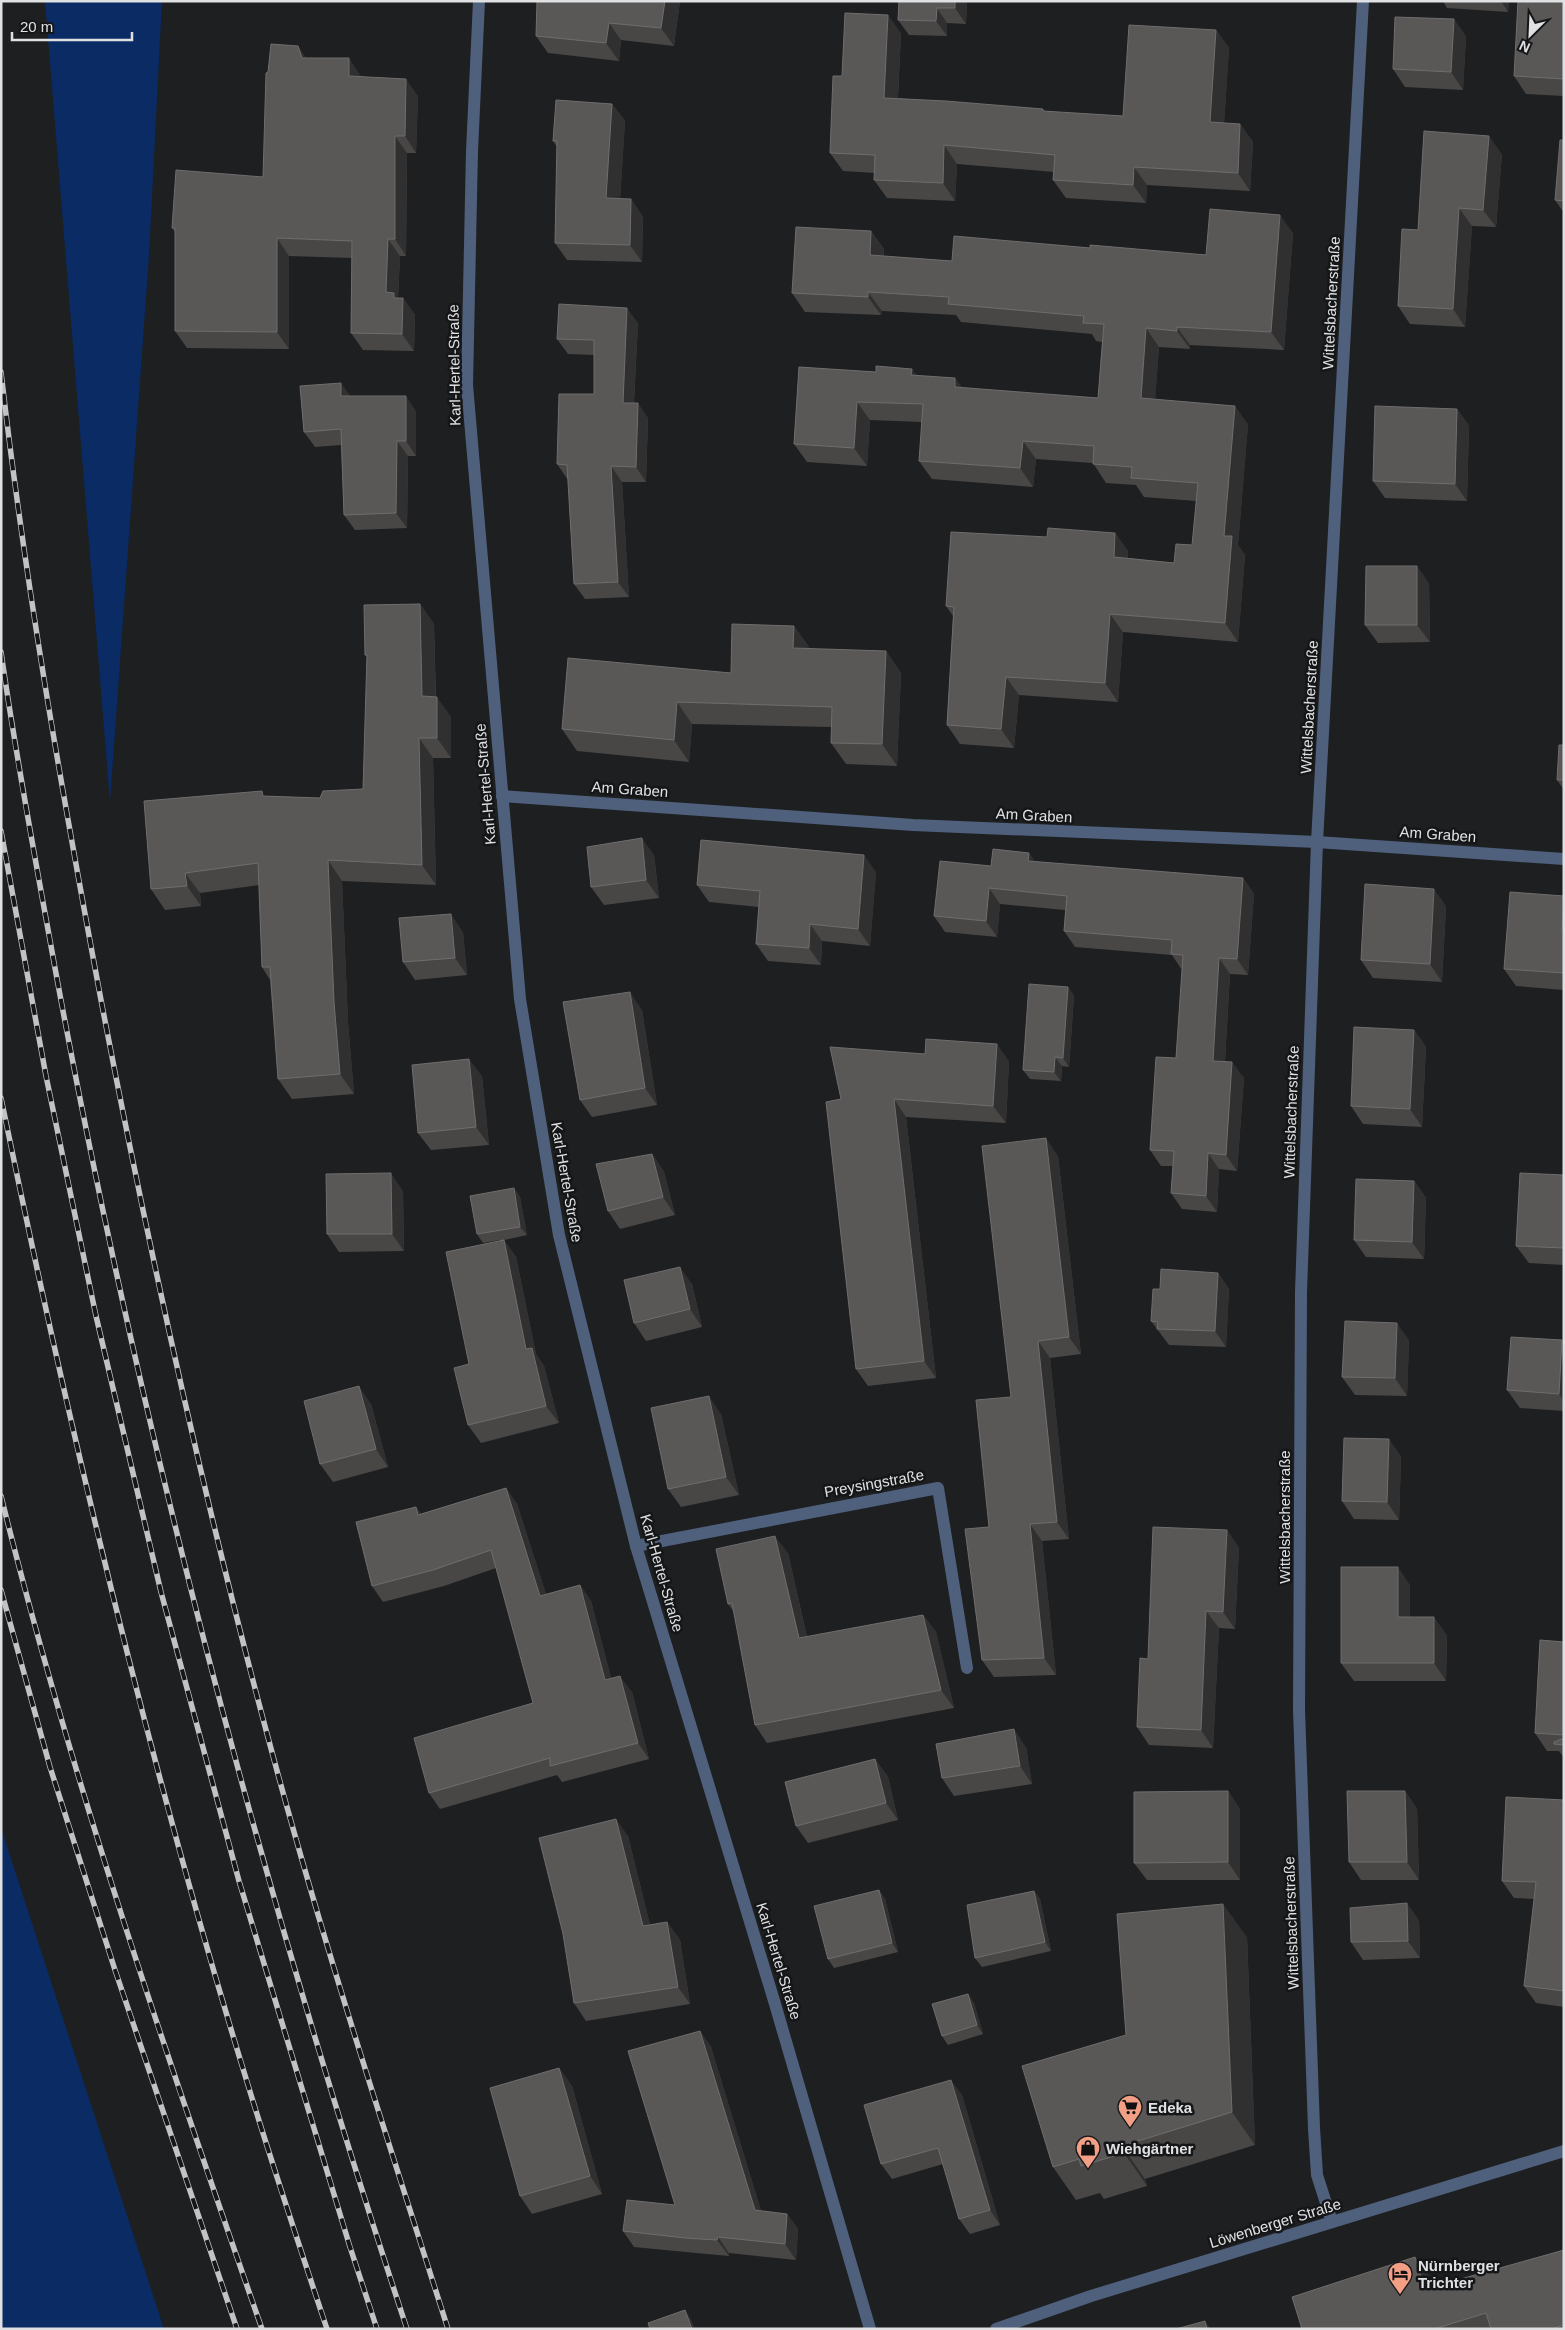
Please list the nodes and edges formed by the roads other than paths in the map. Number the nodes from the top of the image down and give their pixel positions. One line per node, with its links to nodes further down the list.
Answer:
1 (479, 1): 3 (street, Karl-Hertel-Straße)
2 (1363, 1): 4 (street, Wittelsbacherstraße)
3 (502, 796): 4 (street, Am Graben); 6 (street, Karl-Hertel-Straße)
4 (1317, 842): 5 (street, Am Graben); 9 (street, Wittelsbacherstraße)
5 (1564, 859)
6 (636, 1546): 7 (street, Preysingstraße); 10 (street, Karl-Hertel-Straße)
7 (967, 1668)
8 (1564, 2151): 9 (street, Löwenberger Straße)
9 (1332, 2222): 11 (street, Löwenberger Straße)
10 (870, 2329)
11 (996, 2329)

